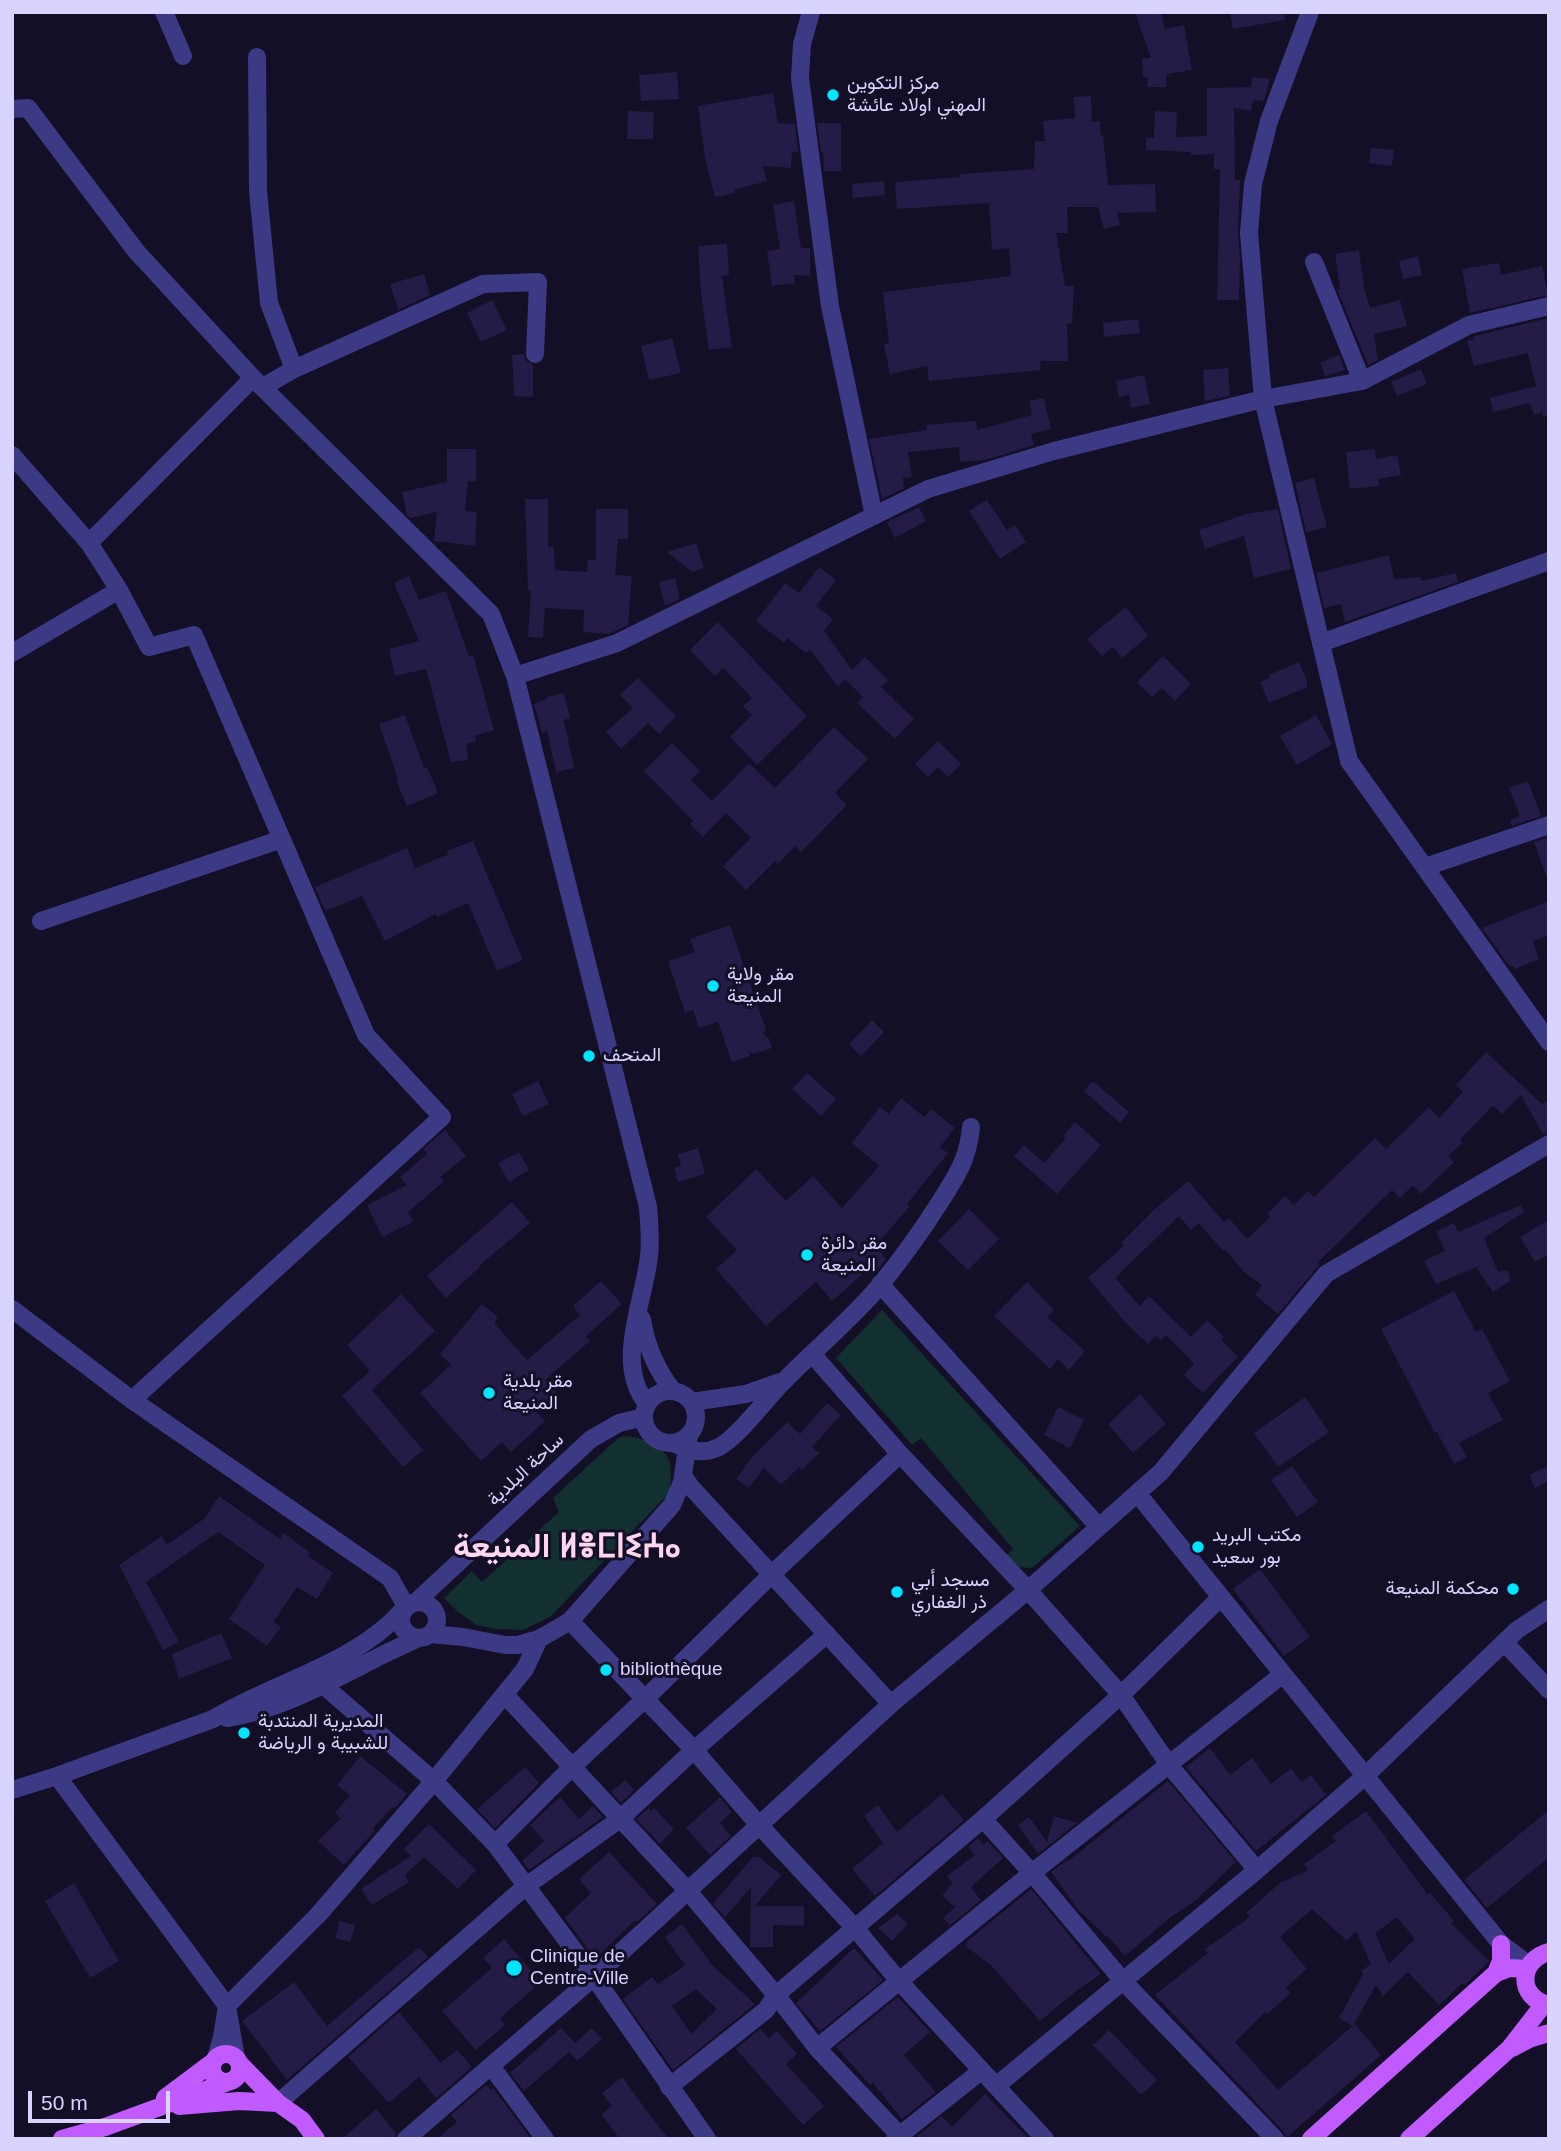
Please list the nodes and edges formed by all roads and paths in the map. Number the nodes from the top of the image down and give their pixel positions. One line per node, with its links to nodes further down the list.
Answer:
1 (164, 12): 4 (street)
2 (811, 12): 15 (street)
3 (1310, 12): 13 (street)
4 (183, 56)
5 (257, 57): 10 (street)
6 (12, 109): 12 (street)
7 (1314, 262): 11 (street)
8 (1549, 306): 11 (street)
9 (535, 354): 10 (street)
10 (294, 369): 12 (street)
11 (1362, 381): 13 (street)
12 (258, 383): 16 (street); 21 (street)
13 (1263, 399): 15 (street); 19 (street)
14 (12, 455): 16 (street)
15 (874, 516): 21 (street)
16 (89, 543): 18 (street)
17 (1549, 561): 19 (street)
18 (119, 590): 20 (street); 23 (street)
19 (1321, 643): 24 (street)
20 (12, 653)
21 (516, 676): 30 (street)
22 (1549, 825): 24 (street)
23 (282, 839): 25 (street); 35 (street)
24 (1425, 867): 26 (street)
25 (41, 921)
26 (1549, 1042)
27 (971, 1127): 29 (street)
28 (1549, 1144): 41 (street)
29 (880, 1284): 32 (street); 42 (street)
30 (640, 1305): 34 (street); 37 (street)
31 (12, 1309): 35 (street)
32 (812, 1354): 33 (street); 39 (street)
33 (783, 1381): 36 (street); 38 (street)
34 (673, 1391): 36 (street); 37 (street)
35 (132, 1400): 46 (street)
36 (692, 1402): 38 (street)
37 (646, 1411): 38 (street); 46 (street, ساحة البلدية)
38 (683, 1443): 40 (street)
39 (900, 1454): 43 (street); 44 (street)
40 (683, 1476): 43 (street); 48 (street)
41 (1137, 1493): 42 (street); 45 (street)
42 (1099, 1527): 44 (street)
43 (772, 1574): 49 (street); 58 (street)
44 (1028, 1590): 57 (street); 59 (street)
45 (1221, 1597): 53 (street); 57 (street)
46 (409, 1606): 50 (street); 50 (street); 54 (street, ساحة البلدية)
47 (1549, 1609): 52 (street)
48 (570, 1621): 51 (street); 58 (street)
49 (827, 1634): 59 (street); 60 (street)
50 (425, 1636): 51 (street); 54 (street)
51 (539, 1639): 56 (street)
52 (1504, 1642): 55 (street); 64 (street)
53 (1283, 1674): 61 (street); 64 (street)
54 (318, 1678): 63 (street); 65 (street)
55 (1549, 1690)
56 (505, 1695): 62 (street); 65 (street)
57 (1121, 1695): 61 (street); 68 (street)
58 (646, 1698): 60 (street); 62 (street)
59 (891, 1704): 69 (street)
60 (694, 1749): 67 (street); 69 (street)
61 (1170, 1765): 71 (street); 72 (street)
62 (572, 1767): 67 (street); 70 (street)
63 (57, 1776): 66 (street); 85 (street)
64 (1366, 1776): 71 (street); 76 (street)
65 (434, 1781): 70 (street); 85 (street)
66 (12, 1790)
67 (620, 1819): 73 (street); 74 (street)
68 (983, 1819): 72 (street); 75 (street)
69 (759, 1825): 74 (street); 75 (street)
70 (495, 1844): 73 (street)
71 (1257, 1870): 82 (street)
72 (1032, 1873): 81 (street); 82 (street)
73 (526, 1886): 80 (street); 96 (street)
74 (687, 1890): 80 (street); 83 (street)
75 (855, 1928): 81 (street); 83 (street)
76 (1501, 1944): 78 (street); 79 (main road)
77 (1549, 1952): 78 (main road)
78 (1528, 1967): 79 (main road); 84 (main road)
79 (1496, 1973): 106 (main road)
80 (594, 1977): 91 (street); 95 (street)
81 (899, 1981): 87 (street); 92 (street)
82 (1123, 1982): 94 (street); 105 (street)
83 (776, 1994): 87 (street); 95 (street)
84 (1546, 2005): 88 (main road)
85 (227, 2006): 89 (street); 90 (street)
86 (1549, 2033): 88 (main road)
87 (817, 2048): 99 (street)
88 (1509, 2049): 107 (main road)
89 (214, 2060): 90 (main road); 93 (main road); 97 (main road)
90 (238, 2061): 93 (main road); 96 (main road)
91 (491, 2066): 102 (street); 103 (street)
92 (981, 2071): 94 (street); 99 (street)
93 (225, 2083): 97 (main road)
94 (996, 2086): 104 (street)
95 (669, 2087): 98 (street)
96 (278, 2103): 97 (main road); 101 (main road)
97 (152, 2109): 100 (main road)
98 (704, 2138)
99 (899, 2138)
100 (62, 2139)
101 (316, 2139)
102 (407, 2139)
103 (545, 2139)
104 (1045, 2139)
105 (1275, 2139)
106 (1311, 2139)
107 (1409, 2139)

